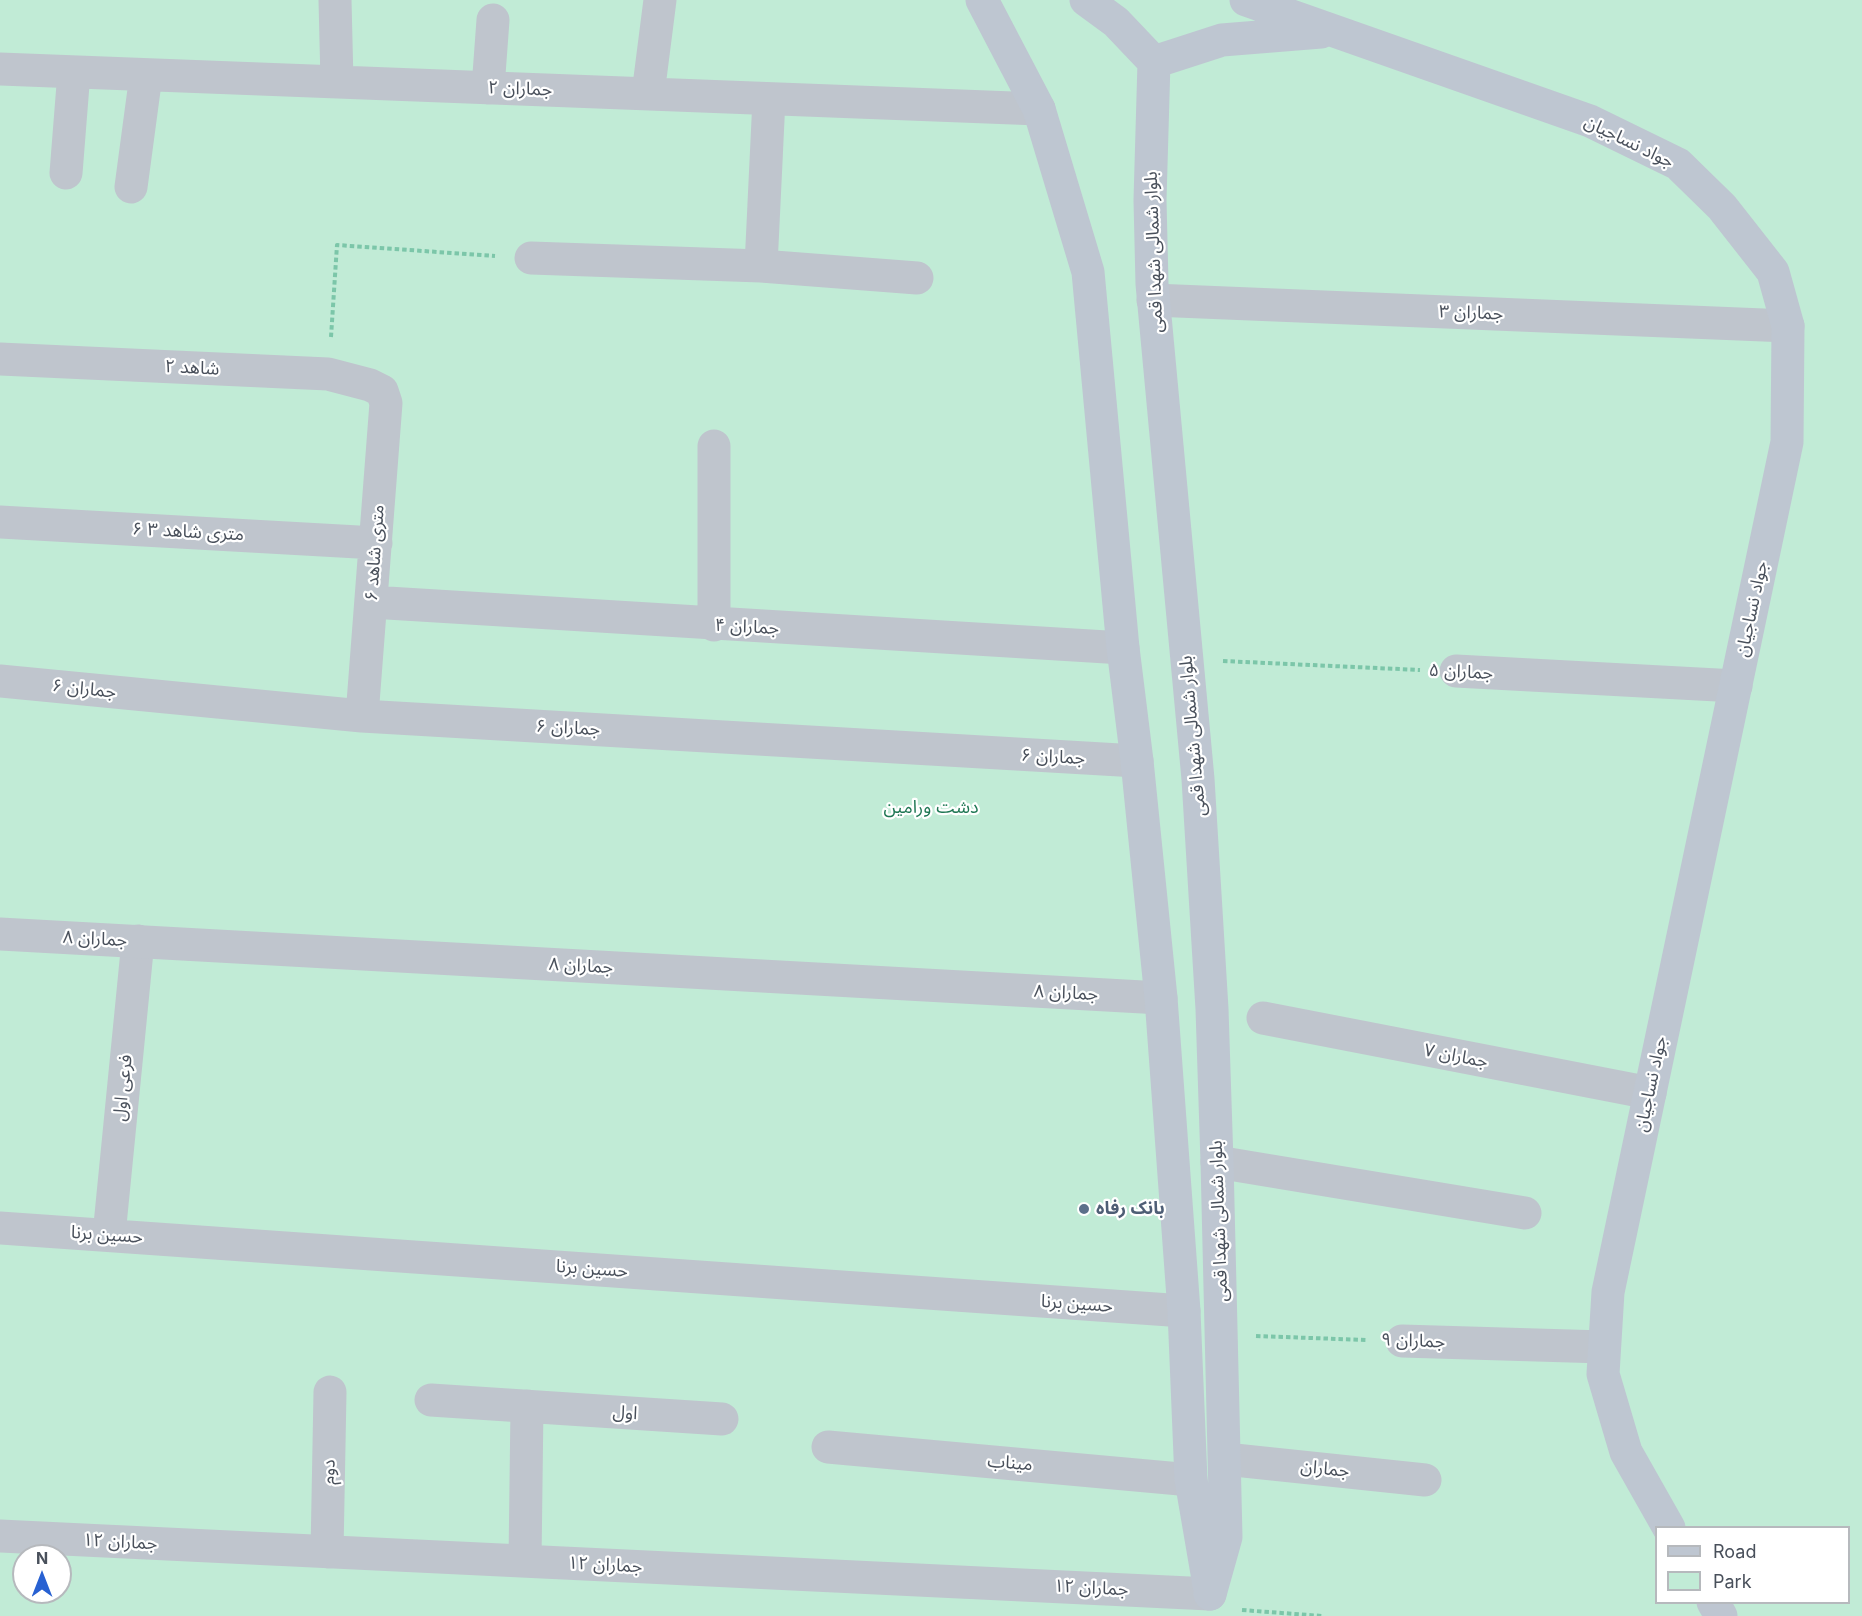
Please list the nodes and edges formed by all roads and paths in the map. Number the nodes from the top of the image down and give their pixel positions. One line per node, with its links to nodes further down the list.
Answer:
1 (335, 0): 12 (street)
2 (660, 0): 14 (street)
3 (982, 0): 16 (main road)
4 (1086, 0): 8 (main road)
5 (1246, 0): 7 (main road, جواد نساجیان)
6 (493, 21): 13 (street)
7 (1335, 31): 8 (main road); 23 (main road, جواد نساجیان)
8 (1154, 62): 22 (main road, بلوار شمالی شهدا قمی)
9 (0, 69): 10 (street, جماران ۲)
10 (74, 72): 11 (street, جماران ۲); 17 (street)
11 (146, 75): 12 (street, جماران ۲); 18 (street)
12 (337, 82): 13 (street, جماران ۲)
13 (488, 88): 14 (street, جماران ۲)
14 (648, 94): 15 (street, جماران ۲)
15 (769, 99): 16 (street, جماران ۲); 20 (street)
16 (1039, 109): 32 (main road)
17 (66, 173)
18 (131, 187)
19 (531, 258): 20 (street); 25 (path)
20 (761, 266): 21 (street)
21 (917, 278)
22 (1153, 300): 23 (street, جماران ۳); 33 (main road, بلوار شمالی شهدا قمی)
23 (1788, 326): 36 (main road, جواد نساجیان)
24 (0, 359): 25 (street, شاهد ۲)
25 (328, 374): 26 (street, شاهد ۲)
26 (382, 391): 29 (street, ۶ متری شاهد)
27 (714, 446): 31 (street)
28 (0, 522): 29 (street, ۶ متری شاهد ۳)
29 (376, 543): 30 (street, ۶ متری شاهد)
30 (371, 602): 31 (street, جماران ۴); 37 (street, ۶ متری شاهد)
31 (714, 625): 32 (street, جماران ۴)
32 (1123, 648): 38 (main road)
33 (1187, 660): 34 (path, جماران ۵); 44 (main road, بلوار شمالی شهدا قمی)
34 (1456, 671): 36 (street, جماران ۵)
35 (0, 681): 37 (street, جماران ۶)
36 (1736, 686): 43 (main road, جواد نساجیان)
37 (362, 716): 38 (street, جماران ۶)
38 (1137, 761): 41 (main road)
39 (0, 934): 40 (street, جماران ۸)
40 (138, 941): 41 (street, جماران ۸); 47 (street, فرعی اول)
41 (1161, 998): 48 (main road)
42 (1263, 1018): 43 (street, جماران ۷)
43 (1650, 1093): 51 (main road, جواد نساجیان)
44 (1217, 1162): 45 (street); 49 (main road, بلوار شمالی شهدا قمی)
45 (1526, 1213)
46 (0, 1228): 47 (street, حسین برنا)
47 (109, 1235): 48 (street, حسین برنا)
48 (1184, 1311): 58 (main road)
49 (1222, 1334): 50 (path, جماران ۹); 57 (main road, بلوار شمالی شهدا قمی)
50 (1402, 1341): 51 (street, جماران ۹)
51 (1604, 1347): 60 (main road, جواد نساجیان)
52 (330, 1392): 62 (street, دوم)
53 (431, 1400): 54 (street, اول)
54 (527, 1406): 55 (street, اول); 63 (street)
55 (722, 1419)
56 (828, 1447): 58 (street, میناب)
57 (1225, 1459): 59 (street, جماران); 64 (main road, بلوار شمالی شهدا قمی)
58 (1191, 1480): 64 (main road)
59 (1425, 1480)
60 (1669, 1526)
61 (0, 1536): 62 (street, جماران ۱۲)
62 (327, 1552): 63 (street, جماران ۱۲)
63 (525, 1561): 64 (street, جماران ۱۲)
64 (1218, 1606): 65 (path)
65 (1322, 1616)

